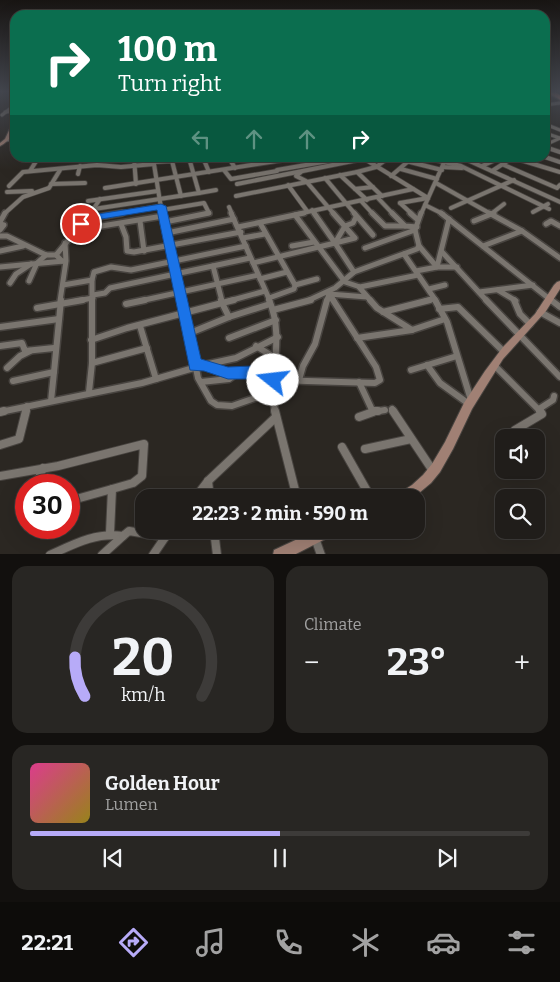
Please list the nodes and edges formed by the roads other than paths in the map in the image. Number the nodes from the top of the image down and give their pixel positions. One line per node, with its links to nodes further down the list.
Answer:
1 (10, 134): 2 (street)
2 (7, 140): 3 (street); 4 (street)
3 (10, 140)
4 (0, 145)
5 (36, 162): 39 (street)
6 (134, 162): 29 (street)
7 (149, 162): 29 (street)
8 (153, 162): 52 (street)
9 (172, 162): 49 (street)
10 (190, 162): 45 (street)
11 (205, 162): 40 (street)
12 (231, 162): 33 (street)
13 (262, 162): 25 (street)
14 (293, 162): 31 (street)
15 (324, 162): 31 (street)
16 (347, 162): 41 (street)
17 (370, 162): 32 (street)
18 (383, 162): 32 (street)
19 (407, 162): 34 (street)
20 (420, 162): 26 (street)
21 (474, 162): 30 (street)
22 (491, 162): 30 (street)
23 (507, 162): 27 (street)
24 (526, 162): 43 (street)
25 (254, 164): 33 (street)
26 (444, 164): 54 (street); 63 (street)
27 (504, 164): 38 (street); 61 (street)
28 (80, 166): 29 (street); 35 (street); 44 (street)
29 (135, 166): 58 (street)
30 (482, 166): 38 (street)
31 (297, 167): 37 (street); 41 (street)
32 (376, 167): 42 (street); 48 (street)
33 (235, 168): 36 (street)
34 (401, 168): 48 (street); 54 (street)
35 (60, 170): 39 (street); 57 (street)
36 (224, 170): 37 (street); 40 (street)
37 (277, 170): 47 (street)
38 (492, 170): 51 (street)
39 (30, 171): 62 (street)
40 (210, 172): 45 (street)
41 (301, 172): 47 (street); 53 (street)
42 (357, 172): 46 (street); 64 (street)
43 (560, 172)
44 (78, 174)
45 (195, 175): 49 (street); 72 (street)
46 (340, 175): 50 (street); 66 (street)
47 (281, 176): 59 (street)
48 (391, 176): 67 (street)
49 (178, 178): 52 (street); 74 (street)
50 (324, 178): 53 (street); 84 (street)
51 (514, 180): 63 (street); 83 (street)
52 (158, 181): 56 (street); 70 (street)
53 (306, 181): 60 (street); 89 (street)
54 (437, 181): 77 (street); 81 (street)
55 (85, 183): 57 (street)
56 (144, 183): 58 (street); 73 (street)
57 (51, 184): 69 (street)
58 (136, 184): 65 (street)
59 (237, 184)
60 (288, 184): 75 (street); 93 (street)
61 (560, 185)
62 (9, 186)
63 (500, 186): 81 (street); 90 (street)
64 (373, 187): 66 (street); 76 (street)
65 (105, 188)
66 (356, 189): 80 (street)
67 (413, 189): 76 (street); 77 (street)
68 (216, 190): 72 (street)
69 (35, 191): 71 (street); 108 (street)
70 (158, 191): 73 (street); 79 (street)
71 (7, 192)
72 (199, 192): 74 (street)
73 (144, 193): 78 (street)
74 (181, 196): 79 (street)
75 (236, 196)
76 (380, 197): 80 (street); 116 (street)
77 (428, 198): 87 (street); 104 (street)
78 (100, 199): 82 (street); 92 (street)
79 (160, 199): 92 (street); 95 (street)
80 (364, 200): 84 (street); 116 (street)
81 (469, 200): 91 (street); 98 (street)
82 (88, 201)
83 (560, 202)
84 (348, 204): 89 (street); 100 (street)
85 (504, 204): 98 (street)
86 (548, 204): 90 (street)
87 (425, 205): 103 (street); 104 (street)
88 (230, 207): 102 (street)
89 (328, 207): 93 (street); 115 (street)
90 (543, 207): 94 (street); 96 (street)
91 (451, 208)
92 (94, 209): 101 (street)
93 (309, 210): 99 (street); 129 (street)
94 (549, 210)
95 (162, 211): 97 (street); 101 (street); 105 (street); 107 (street)
96 (533, 212)
97 (209, 213): 107 (street); 109 (street)
98 (493, 214): 106 (street); 121 (street)
99 (296, 215): 110 (street); 127 (street)
100 (356, 217): 111 (street); 113 (street)
101 (86, 219): 120 (street)
102 (234, 219): 109 (street); 123 (street)
103 (449, 219): 135 (street); 140 (street)
104 (418, 220): 118 (street)
105 (140, 221): 112 (street); 139 (street)
106 (474, 221)
107 (165, 222): 122 (street)
108 (0, 223): 119 (street)
109 (212, 223): 122 (street)
110 (260, 223): 123 (street); 124 (street)
111 (352, 223): 113 (street); 115 (street)
112 (121, 224): 120 (street); 139 (street)
113 (363, 224): 125 (street)
114 (546, 224): 117 (street)
115 (344, 226): 129 (street); 129 (street)
116 (405, 226): 118 (street)
117 (560, 226)
118 (416, 228): 134 (street); 137 (street)
119 (0, 230)
120 (78, 230): 128 (street)
121 (522, 231): 135 (street); 145 (street)
122 (167, 232): 130 (street)
123 (240, 232): 124 (street); 130 (street); 132 (street)
124 (265, 234): 144 (street)
125 (373, 235)
126 (0, 236): 131 (street)
127 (314, 242): 133 (street); 136 (street)
128 (65, 243): 142 (street); 147 (street)
129 (335, 243): 136 (street); 155 (street)
130 (170, 245): 139 (street); 148 (street)
131 (24, 246): 138 (street); 143 (street)
132 (246, 246): 146 (street); 148 (street)
133 (292, 246)
134 (419, 246): 141 (street); 152 (street)
135 (483, 246): 169 (street)
136 (318, 247): 144 (street); 162 (street)
137 (365, 248)
138 (0, 251)
139 (144, 251)
140 (442, 252): 152 (street); 153 (street)
141 (404, 254): 155 (street); 156 (street)
142 (56, 255): 143 (street); 147 (street)
143 (46, 256): 149 (street)
144 (278, 257): 146 (street); 154 (street)
145 (560, 258)
146 (252, 260): 150 (street); 158 (street)
147 (64, 261): 149 (street); 166 (street)
148 (173, 261): 157 (street); 161 (street)
149 (34, 263): 151 (street); 160 (street); 163 (street)
150 (214, 266): 157 (street); 164 (street)
151 (0, 267)
152 (437, 267): 153 (street); 156 (street)
153 (457, 267): 175 (street)
154 (287, 272): 158 (street); 167 (street)
155 (354, 272): 162 (street)
156 (417, 273): 170 (street); 171 (street)
157 (176, 275): 174 (street); 177 (street)
158 (259, 277): 164 (street); 173 (street)
159 (317, 278): 167 (street)
160 (29, 280)
161 (92, 280): 166 (street); 177 (street)
162 (345, 282): 170 (street); 176 (street)
163 (10, 283)
164 (216, 283): 174 (street); 181 (street)
165 (560, 284): 179 (street)
166 (63, 285): 182 (street)
167 (295, 285): 184 (street)
168 (445, 285): 171 (street)
169 (533, 285): 172 (street); 179 (street)
170 (359, 287): 178 (street)
171 (429, 289): 180 (street)
172 (497, 290): 175 (street); 196 (street)
173 (265, 291): 181 (street); 184 (street)
174 (179, 292): 183 (street); 190 (street)
175 (479, 292): 201 (street)
176 (329, 294): 178 (street); 184 (street); 204 (street); 226 (street)
177 (93, 297): 182 (street); 205 (street)
178 (367, 297): 188 (street)
179 (548, 297): 185 (street); 189 (street)
180 (433, 299): 187 (street); 188 (street)
181 (222, 303): 190 (street); 191 (street)
182 (60, 304): 186 (street); 192 (street)
183 (126, 304)
184 (271, 304): 191 (street); 194 (street)
185 (560, 307)
186 (37, 308)
187 (439, 309): 193 (street); 211 (street)
188 (383, 312): 199 (street)
189 (540, 312): 195 (street); 196 (street)
190 (185, 314): 197 (street); 200 (street)
191 (229, 317): 200 (street)
192 (59, 319): 198 (street); 208 (street)
193 (444, 319): 199 (street); 212 (street)
194 (276, 320): 202 (street); 203 (street)
195 (560, 323)
196 (530, 324): 201 (street)
197 (140, 326): 205 (street); 209 (street)
198 (0, 327)
199 (412, 330): 204 (street)
200 (190, 333): 218 (street)
201 (518, 335): 211 (street); 223 (street)
202 (278, 337): 207 (street); 213 (street)
203 (228, 338)
204 (357, 338): 229 (street)
205 (91, 340): 214 (street)
206 (0, 346): 210 (street)
207 (256, 346): 213 (street); 215 (street)
208 (54, 348): 210 (street); 221 (street)
209 (146, 348): 214 (street); 224 (street)
210 (30, 351): 219 (street)
211 (503, 351): 217 (street)
212 (457, 356): 216 (street); 234 (street)
213 (276, 359): 225 (street)
214 (92, 363): 230 (street)
215 (204, 365): 218 (street); 222 (street)
216 (427, 365): 220 (street); 234 (street)
217 (494, 365): 234 (street); 236 (street)
218 (195, 366): 224 (street); 228 (street)
219 (7, 368)
220 (411, 370)
221 (54, 372): 227 (street); 233 (street)
222 (237, 373): 225 (street); 228 (street)
223 (560, 377)
224 (156, 379): 230 (street)
225 (273, 380): 226 (street); 231 (street)
226 (299, 380): 229 (street)
227 (13, 382)
228 (201, 382): 231 (street)
229 (359, 382): 238 (street)
230 (89, 392): 233 (street)
231 (272, 392): 240 (street)
232 (554, 396): 236 (street)
233 (51, 402): 235 (street)
234 (470, 403): 247 (street)
235 (27, 406): 237 (street); 243 (street)
236 (539, 409): 241 (street)
237 (0, 412)
238 (373, 412): 239 (street); 242 (street)
239 (359, 417)
240 (276, 418): 250 (street); 254 (street)
241 (517, 429)
242 (411, 439): 245 (street); 247 (street)
243 (0, 445)
244 (342, 447): 255 (street)
245 (365, 449)
246 (43, 468): 248 (street); 249 (street); 251 (street)
247 (433, 471): 256 (street)
248 (41, 474)
249 (0, 476)
250 (208, 481): 252 (street); 253 (street)
251 (112, 489): 257 (street); 259 (street)
252 (202, 489)
253 (209, 489)
254 (295, 489)
255 (366, 489)
256 (414, 489)
257 (80, 498)
258 (135, 531): 260 (street)
259 (110, 533): 260 (street); 265 (street)
260 (123, 536): 266 (street)
261 (164, 539): 267 (street)
262 (215, 539): 268 (street)
263 (303, 539): 269 (street)
264 (312, 539): 270 (street)
265 (50, 554)
266 (102, 554)
267 (153, 554)
268 (217, 554)
269 (279, 554)
270 (321, 554)

